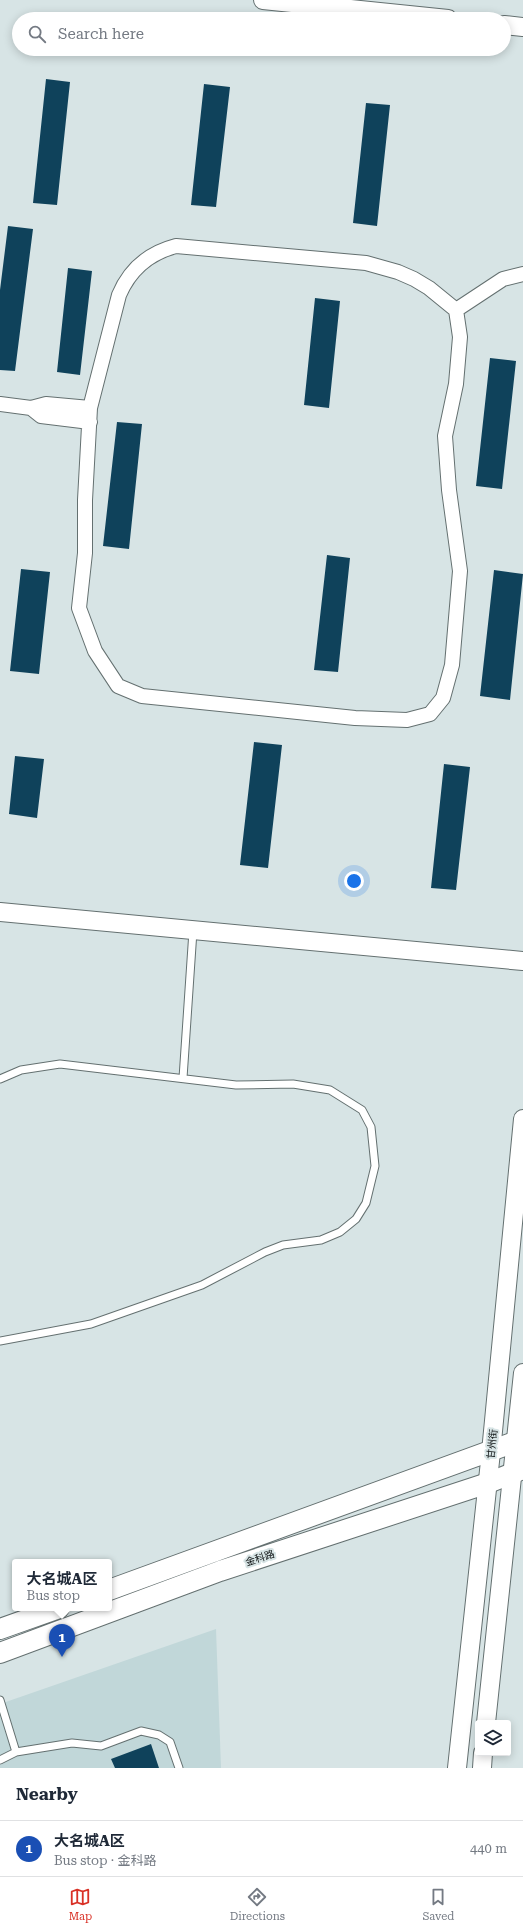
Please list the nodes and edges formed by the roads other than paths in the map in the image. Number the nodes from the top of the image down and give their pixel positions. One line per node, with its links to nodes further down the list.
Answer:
1 (263, 0): 2 (street)
2 (380, 12)
3 (511, 26): 4 (street)
4 (523, 27)
5 (523, 274): 6 (street)
6 (456, 310): 8 (street); 8 (street)
7 (0, 404): 8 (street)
8 (90, 415)
9 (0, 912): 10 (street)
10 (193, 930): 11 (street); 12 (lane)
11 (523, 961)
12 (183, 1078): 13 (lane); 15 (lane)
13 (0, 1079)
14 (523, 1119): 18 (street, 甘州街)
15 (0, 1340)
16 (523, 1373): 17 (street)
17 (520, 1440): 18 (main road, 金科路); 19 (street)
18 (491, 1452): 20 (street, 甘州街); 21 (main road, 金科路)
19 (518, 1471): 20 (main road, 金科路); 26 (street)
20 (488, 1483): 24 (main road, 金科路); 31 (street, 甘州街)
21 (112, 1589)
22 (51, 1611): 23 (main road)
23 (0, 1629)
24 (0, 1653)
25 (0, 1700): 27 (lane)
26 (486, 1720)
27 (16, 1752): 29 (lane); 30 (lane)
28 (483, 1756): 32 (street)
29 (0, 1760)
30 (179, 1768)
31 (457, 1768)
32 (482, 1768)

